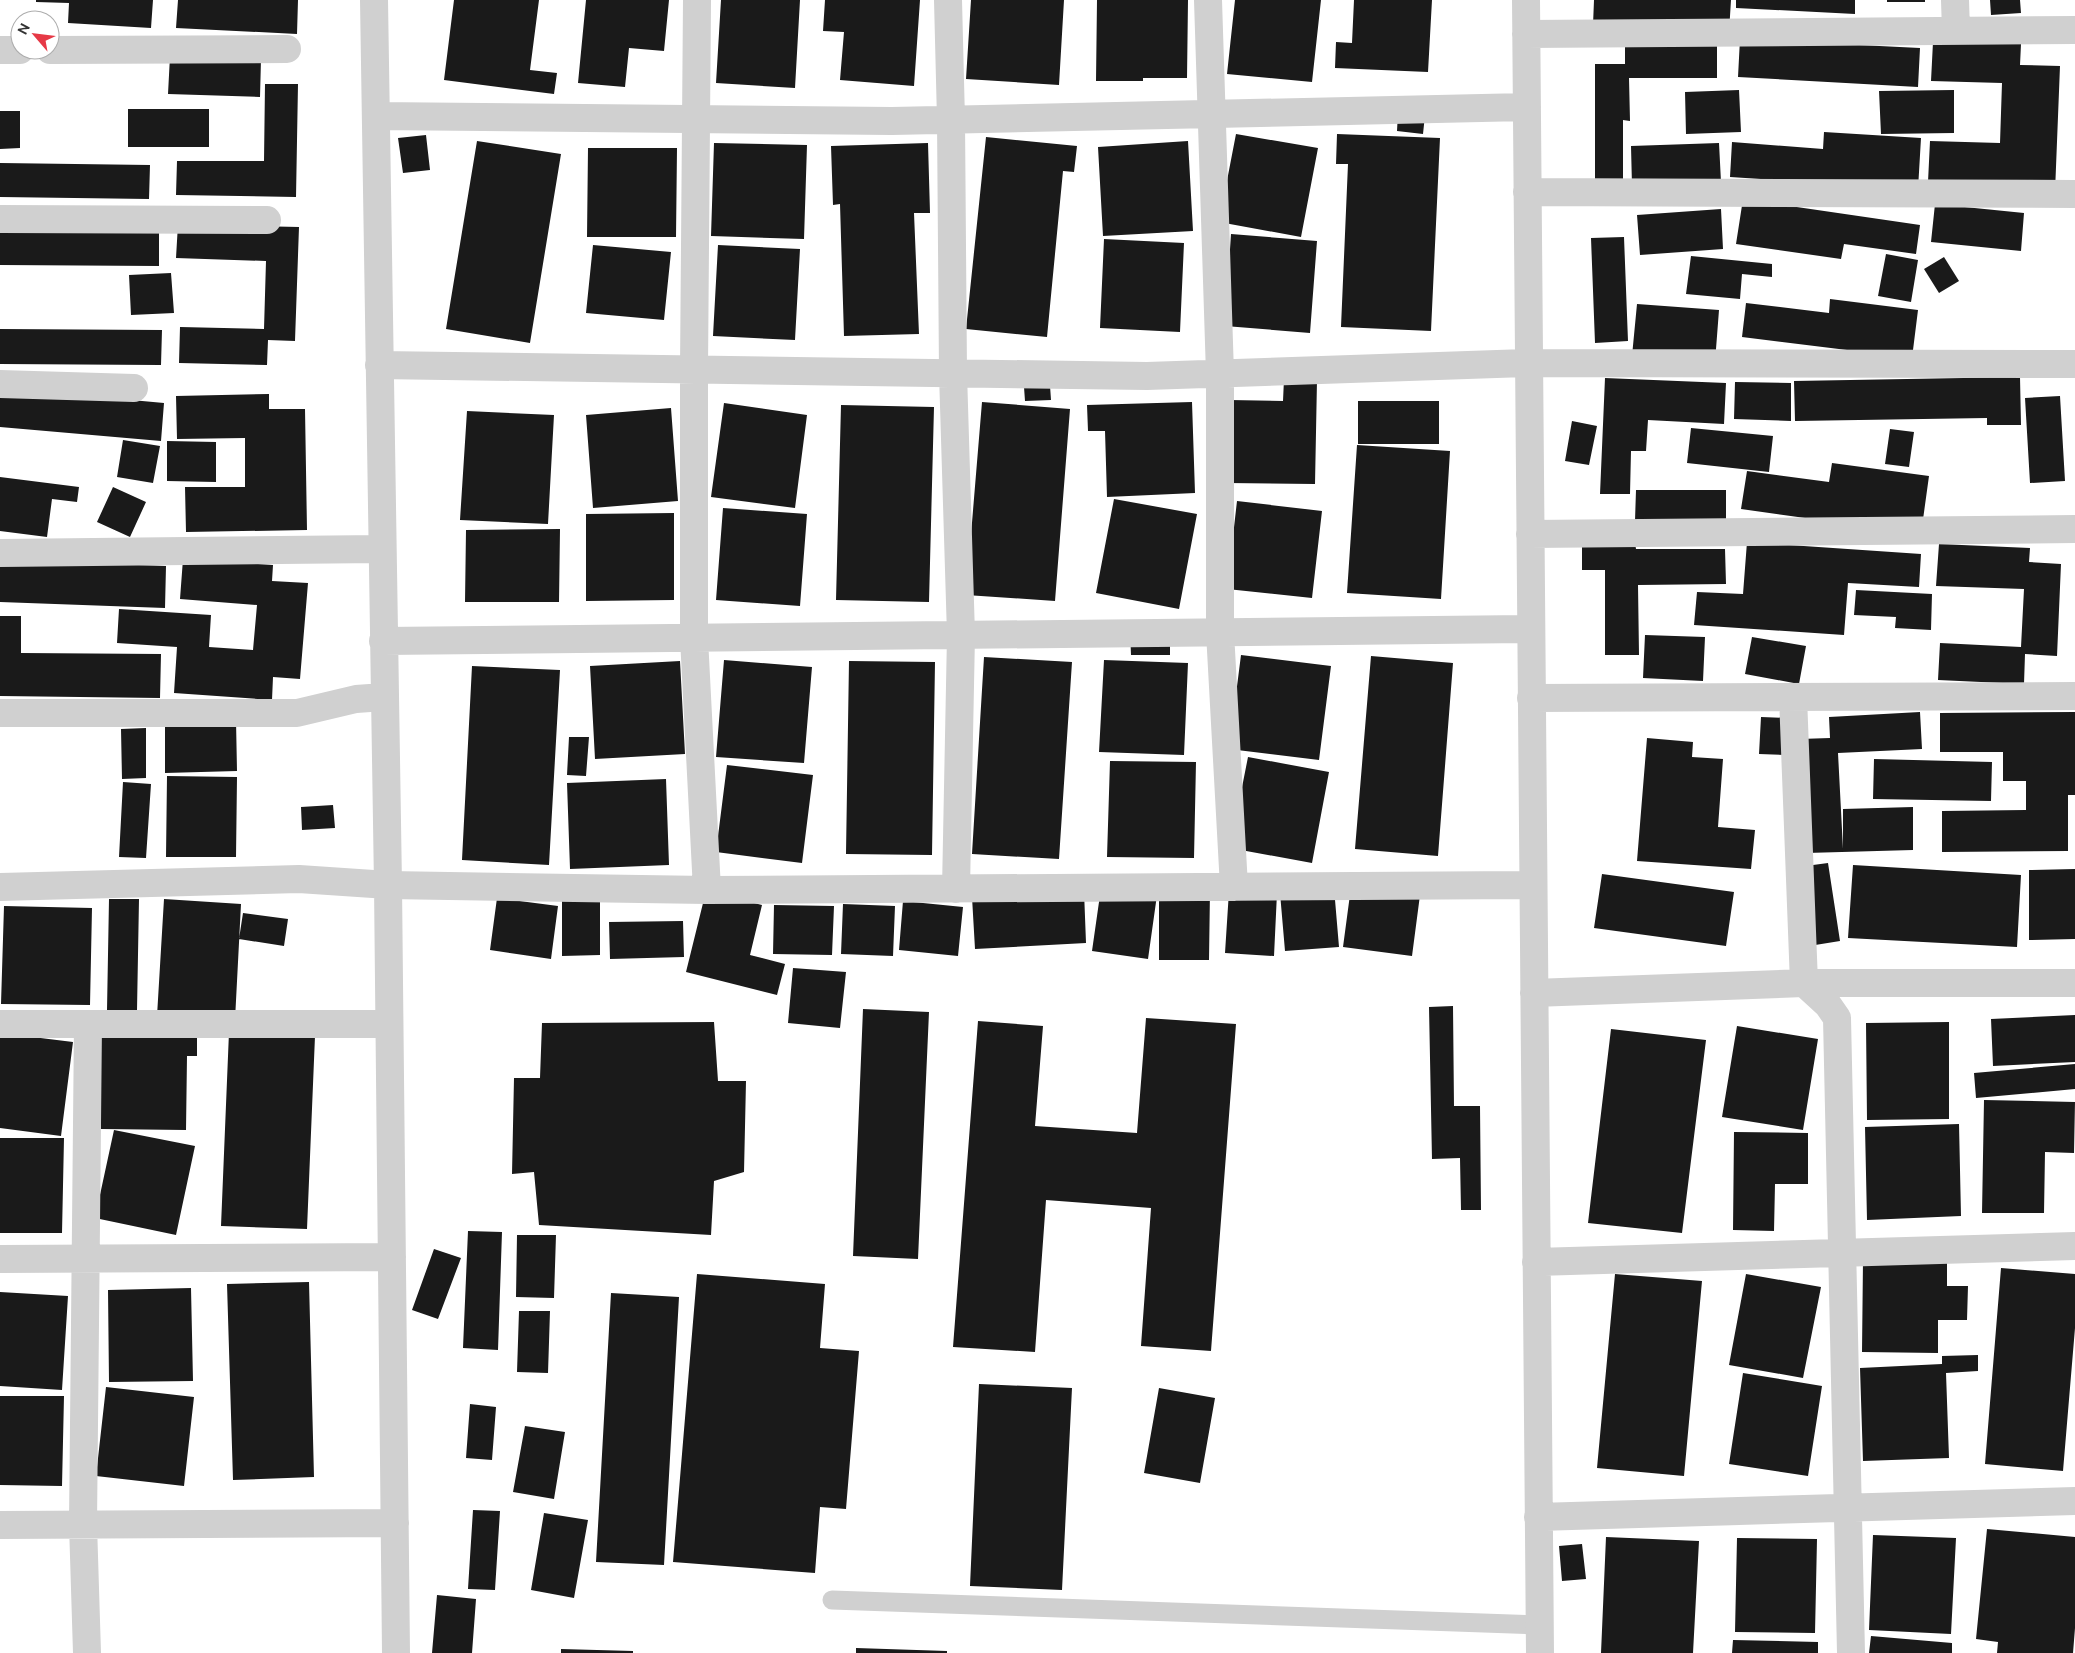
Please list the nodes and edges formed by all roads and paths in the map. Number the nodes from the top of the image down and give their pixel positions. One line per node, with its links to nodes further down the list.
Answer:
1 (374, 0): 14 (street)
2 (697, 0): 15 (street)
3 (948, 0): 16 (street)
4 (1208, 0): 13 (street)
5 (1526, 0): 9 (street)
6 (1955, 0): 8 (street)
7 (2075, 30): 8 (street)
8 (1956, 31): 9 (street)
9 (1526, 34): 12 (street)
10 (287, 49): 11 (street)
11 (60, 50)
12 (1526, 107): 13 (street); 17 (street)
13 (1212, 114): 16 (street); 26 (street)
14 (376, 116): 15 (street); 22 (street)
15 (697, 119): 16 (street); 24 (street)
16 (951, 120): 25 (street)
17 (1527, 192): 18 (street); 21 (street)
18 (2075, 194)
19 (0, 219): 20 (street)
20 (267, 220)
21 (1529, 363): 23 (street); 26 (street); 30 (street)
22 (379, 364): 24 (street); 31 (street)
23 (2075, 364)
24 (694, 369): 25 (street); 36 (street)
25 (953, 373): 26 (street); 35 (street)
26 (1220, 374): 34 (street)
27 (0, 384): 28 (street)
28 (134, 388)
29 (2075, 530): 30 (street)
30 (1530, 534): 33 (street)
31 (382, 549): 32 (street); 37 (street)
32 (0, 553)
33 (1531, 629): 34 (street); 41 (street)
34 (1220, 632): 35 (street); 46 (street)
35 (961, 635): 36 (street); 47 (street)
36 (694, 638): 37 (street); 48 (street)
37 (383, 641): 39 (street)
38 (2075, 696): 40 (street)
39 (384, 697): 42 (street); 43 (street)
40 (1793, 697): 41 (street); 49 (street)
41 (1531, 698): 44 (street)
42 (0, 713)
43 (388, 885): 45 (street); 48 (street); 54 (street)
44 (1533, 885): 46 (street); 51 (street)
45 (0, 887)
46 (1234, 887): 47 (street)
47 (956, 889): 48 (street)
48 (707, 890)
49 (1804, 983): 50 (street); 51 (street); 56 (street)
50 (2075, 983)
51 (1534, 993): 60 (street)
52 (0, 1024): 53 (street)
53 (88, 1024): 54 (street); 58 (street)
54 (389, 1024): 57 (street)
55 (2075, 1246): 56 (street)
56 (1842, 1252): 60 (street); 62 (street)
57 (392, 1257): 58 (street); 64 (street)
58 (86, 1258): 59 (street); 65 (street)
59 (0, 1260)
60 (1536, 1262): 63 (street)
61 (2075, 1501): 62 (street)
62 (1849, 1508): 63 (street); 72 (street)
63 (1538, 1517): 68 (street)
64 (395, 1523): 65 (street); 70 (street)
65 (83, 1524): 66 (street); 69 (street)
66 (0, 1525)
67 (832, 1600): 68 (lane)
68 (1540, 1625): 71 (street)
69 (87, 1653)
70 (396, 1653)
71 (1540, 1653)
72 (1851, 1653)

